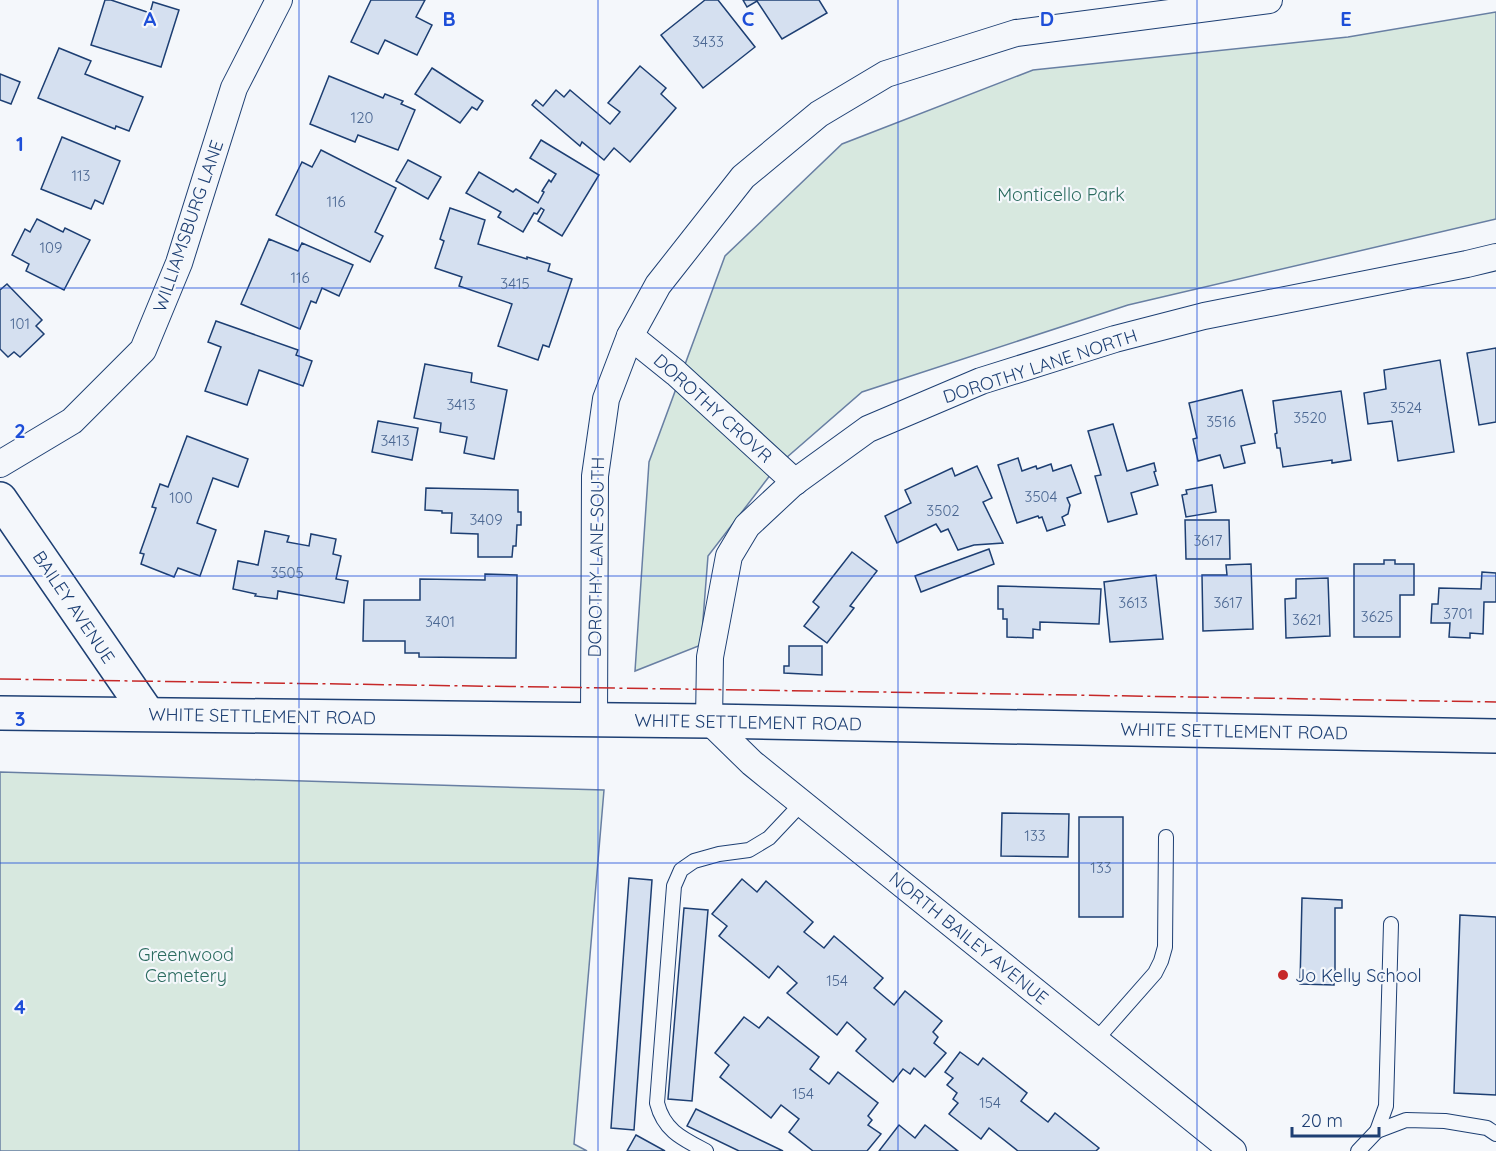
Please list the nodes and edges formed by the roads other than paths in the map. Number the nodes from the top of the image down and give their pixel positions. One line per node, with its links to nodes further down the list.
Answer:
1 (279, 0): 5 (street, WILLIAMSBURG LANE)
2 (1269, 0): 4 (street, DOROTHY LANE SOUTH)
3 (1496, 257): 6 (street, DOROTHY LANE NORTH)
4 (630, 336): 6 (street, DOROTHY CROVR); 10 (street, DOROTHY LANE SOUTH)
5 (0, 464)
6 (795, 482): 11 (street, DOROTHY LANE NORTH)
7 (0, 500): 9 (main road, BAILEY AVENUE)
8 (0, 713): 9 (main road, WHITE SETTLEMENT ROAD)
9 (148, 714): 10 (main road, WHITE SETTLEMENT ROAD)
10 (594, 720): 11 (main road, WHITE SETTLEMENT ROAD)
11 (710, 721): 12 (main road, WHITE SETTLEMENT ROAD); 13 (street, NORTH BAILEY AVENUE)
12 (1496, 736)
13 (802, 803): 16 (street, NORTH BAILEY AVENUE); 19 (lane)
14 (1166, 837): 16 (lane)
15 (1391, 924): 17 (lane)
16 (1096, 1040): 20 (street, NORTH BAILEY AVENUE)
17 (1377, 1131): 18 (lane); 21 (lane)
18 (1496, 1134)
19 (706, 1151)
20 (1233, 1151)
21 (1358, 1151)

